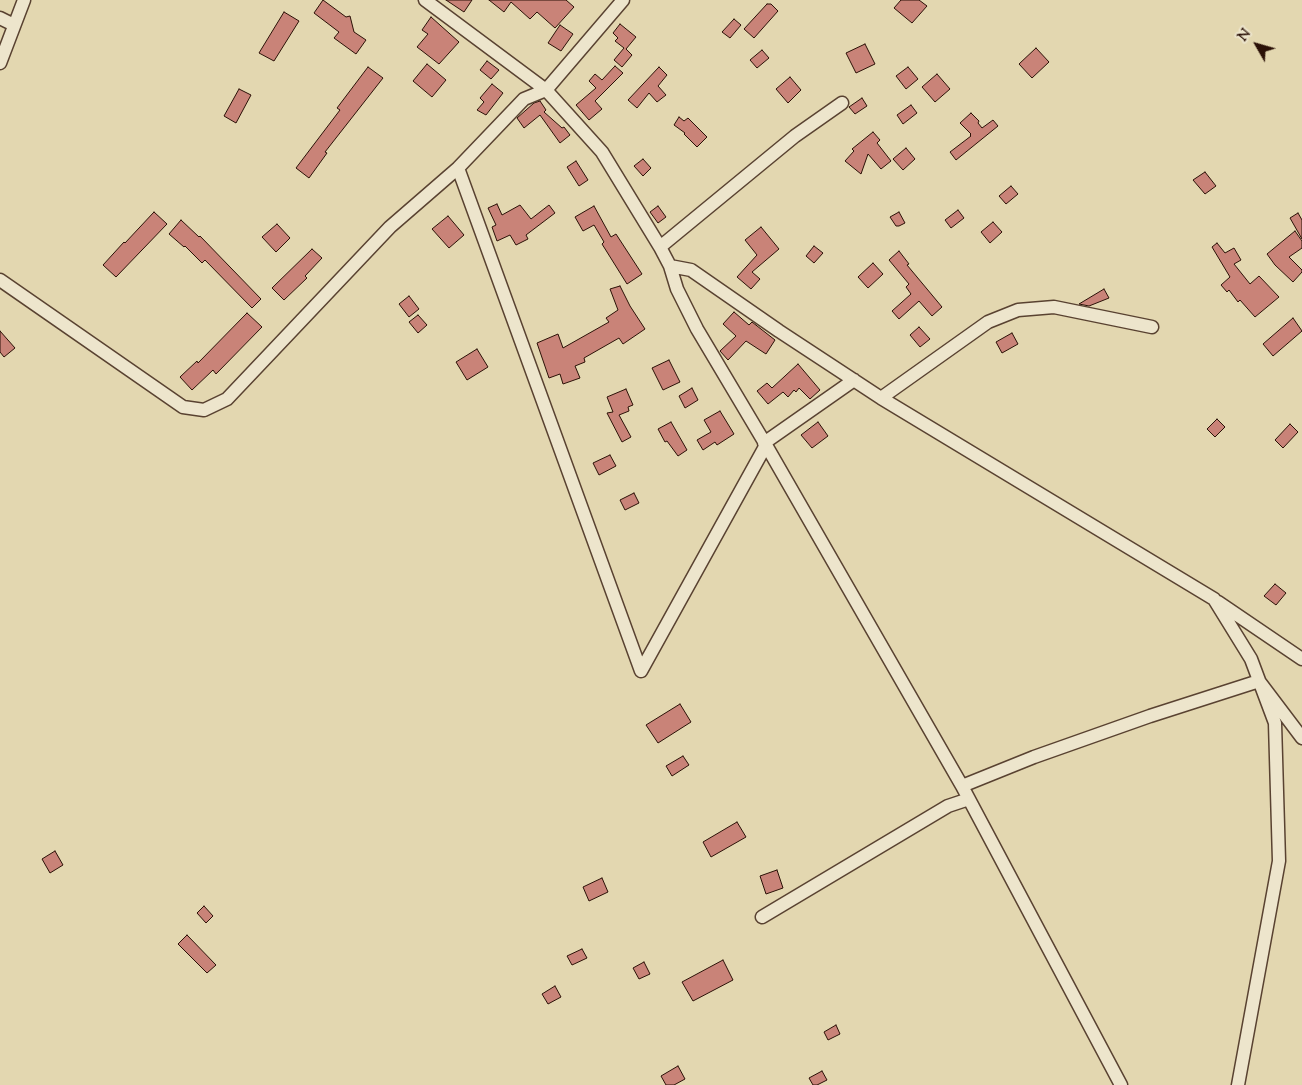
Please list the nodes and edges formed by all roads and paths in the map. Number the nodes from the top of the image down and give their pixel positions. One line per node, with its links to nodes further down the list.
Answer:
1 (24, 0): 5 (street)
2 (425, 0): 7 (street)
3 (623, 0): 7 (street)
4 (0, 18): 5 (street)
5 (14, 25): 6 (street)
6 (0, 63)
7 (546, 90): 9 (street); 10 (street)
8 (842, 103): 10 (street)
9 (458, 168): 12 (street); 16 (street)
10 (660, 247): 11 (street)
11 (670, 266): 14 (street); 16 (street)
12 (0, 280)
13 (1152, 327): 15 (street)
14 (854, 380): 15 (street); 16 (street)
15 (880, 398): 17 (street)
16 (765, 444): 21 (street)
17 (1214, 599): 18 (street); 19 (street)
18 (1302, 659)
19 (1259, 681): 20 (street); 21 (street); 25 (street)
20 (1302, 738)
21 (962, 786): 22 (street)
22 (969, 799): 23 (street); 24 (street)
23 (762, 917)
24 (1121, 1085)
25 (1238, 1085)

